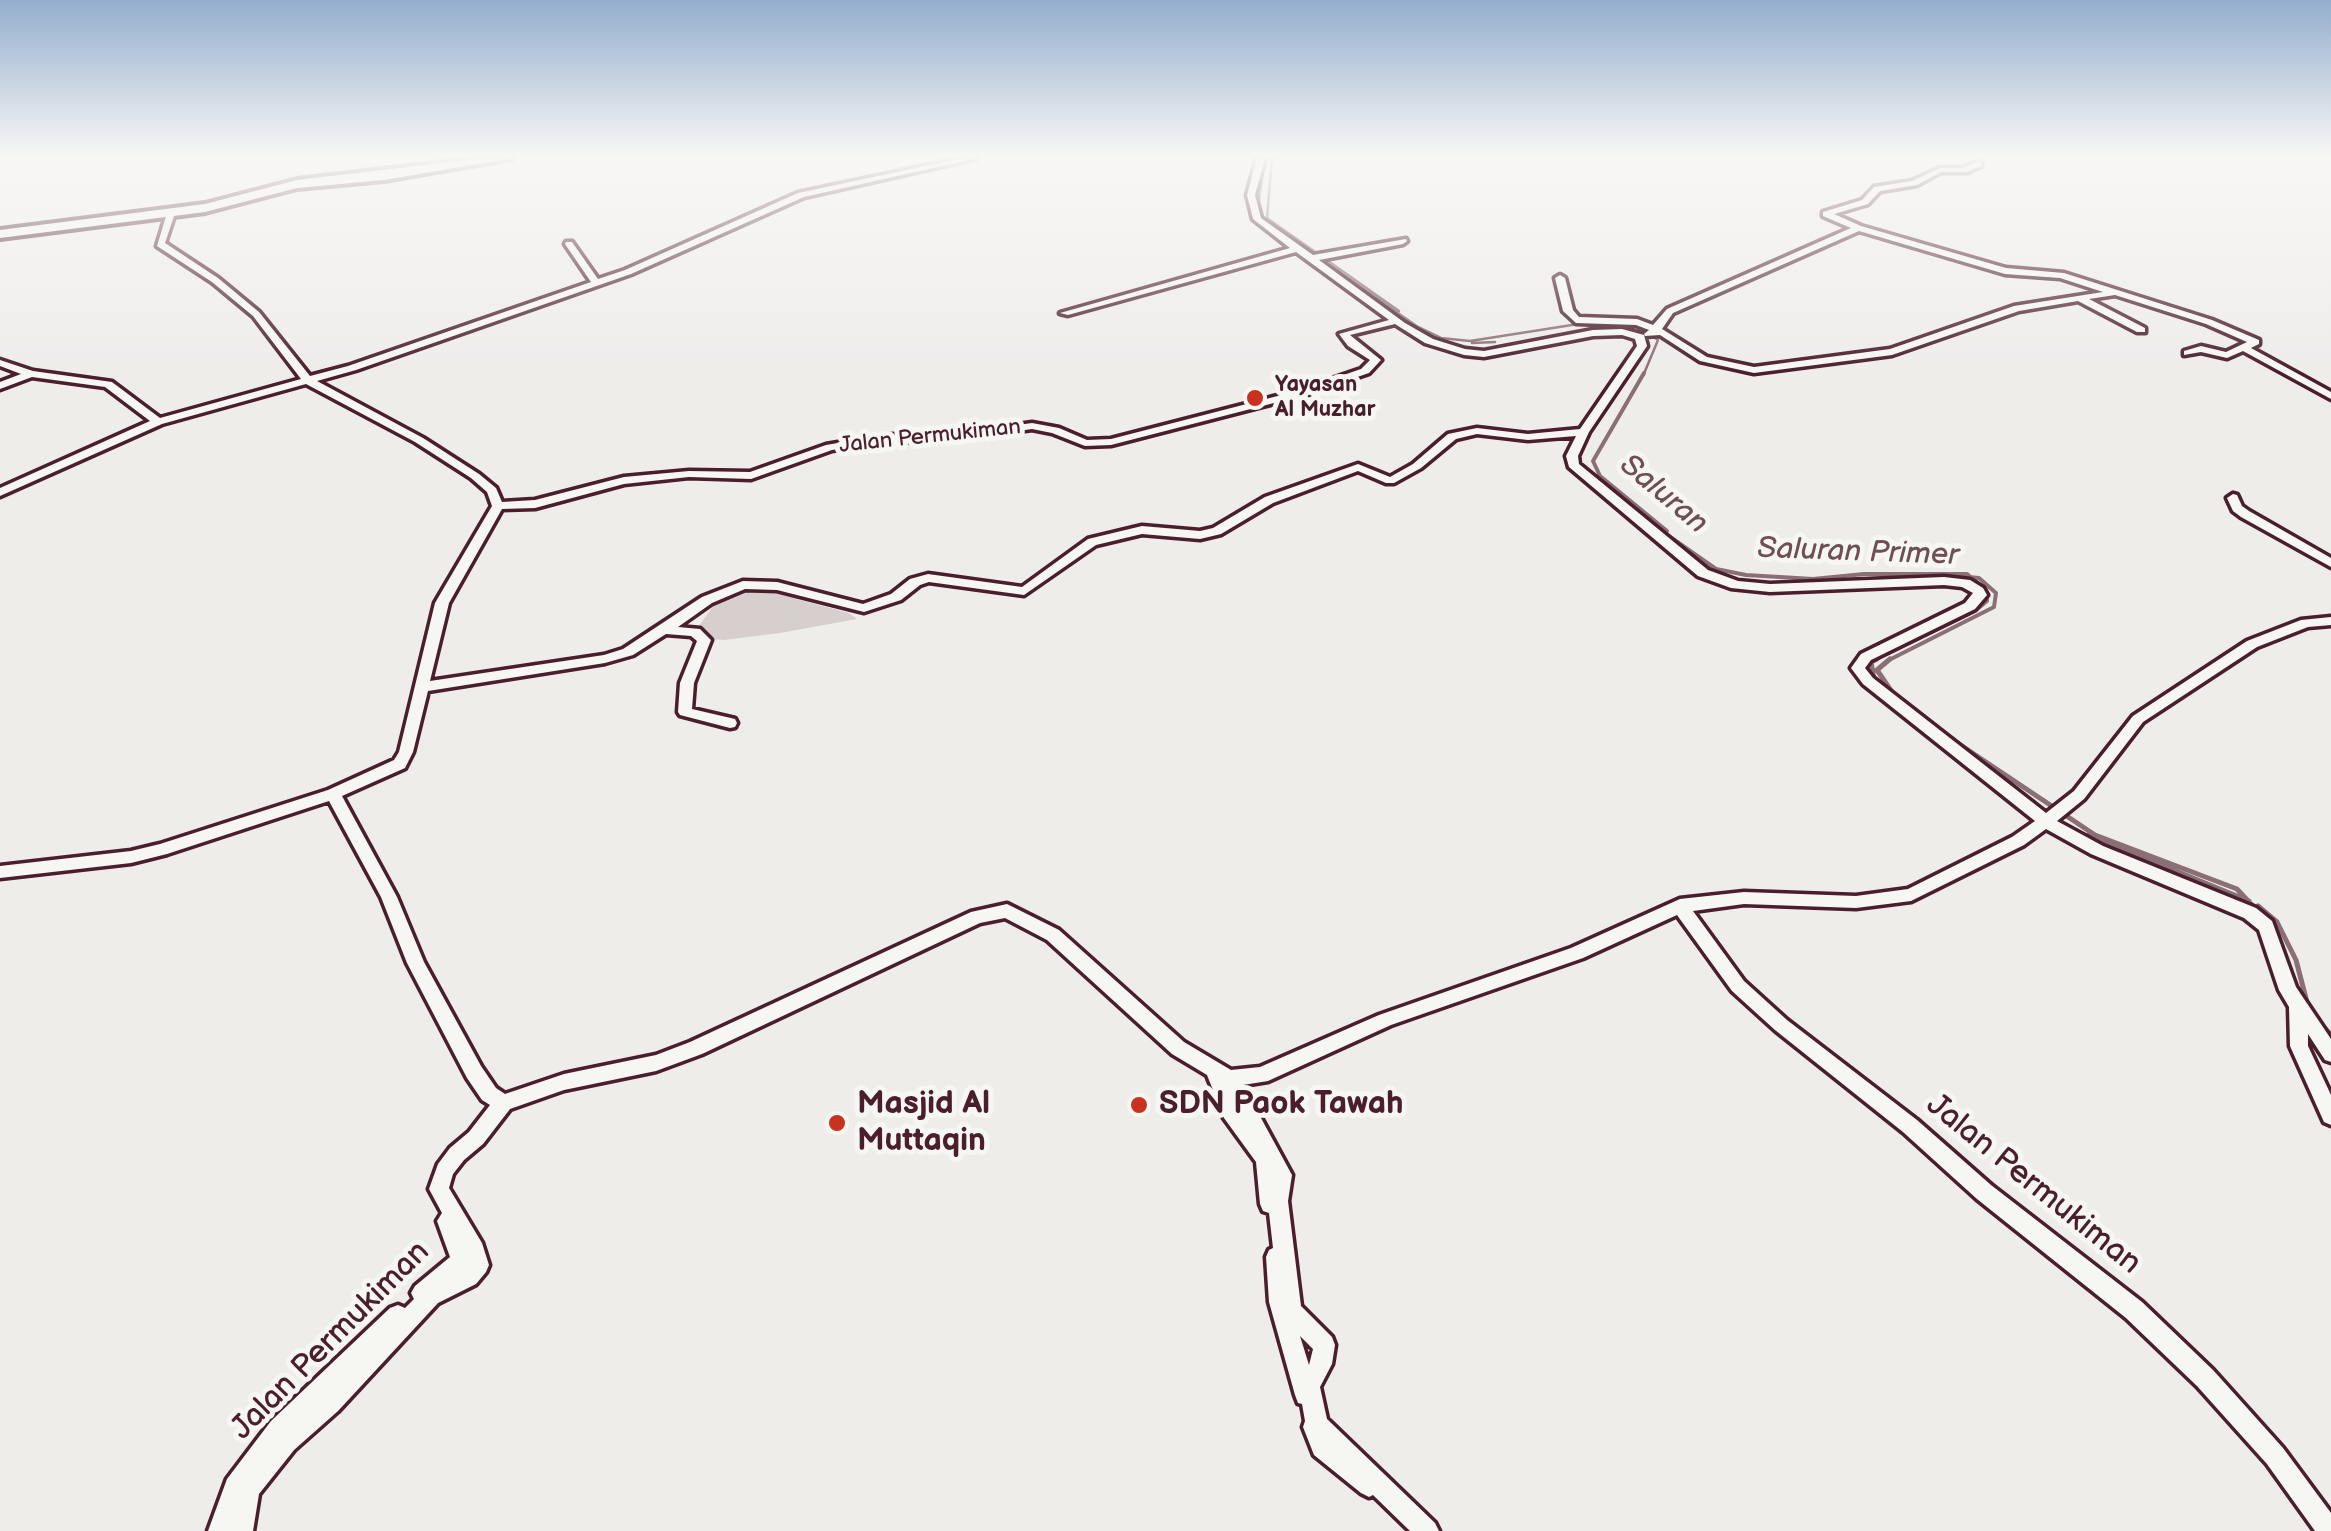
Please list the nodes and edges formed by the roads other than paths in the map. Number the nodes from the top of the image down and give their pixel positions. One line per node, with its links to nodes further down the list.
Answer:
1 (37, 229): 7 (street)
2 (165, 229): 24 (street)
3 (722, 229): 13 (street)
4 (1273, 229): 10 (street)
5 (1855, 229): 19 (street)
6 (1863, 229): 14 (street)
7 (0, 234)
8 (1404, 240): 11 (street)
9 (569, 244): 13 (street)
10 (1298, 248): 11 (street); 16 (street)
11 (1319, 256): 17 (street)
12 (1560, 278): 19 (street)
13 (596, 283): 24 (street)
14 (2112, 293): 15 (street); 20 (street)
15 (2079, 298): 18 (street); 19 (street)
16 (1064, 313)
17 (1396, 321): 19 (street); 31 (street, Jalan Permukiman)
18 (2141, 330)
19 (1648, 334): 28 (street)
20 (2244, 348): 21 (street); 26 (street)
21 (2188, 353)
22 (0, 363): 23 (street)
23 (30, 374): 25 (street); 27 (street)
24 (307, 380): 27 (street); 31 (street)
25 (0, 386)
26 (2331, 396)
27 (158, 422): 29 (street)
28 (1584, 432): 34 (street); 38 (street)
29 (0, 492)
30 (2233, 498): 32 (street)
31 (498, 506): 35 (street)
32 (2331, 563)
33 (2331, 621): 38 (street)
34 (664, 630): 35 (street); 36 (street)
35 (423, 688): 37 (street)
36 (730, 723)
37 (334, 794): 39 (street); 44 (street)
38 (2047, 820): 40 (street); 41 (street)
39 (0, 872)
40 (1680, 906): 43 (street); 49 (street, Jalan Permukiman)
41 (2298, 1007): 42 (street); 45 (street)
42 (2331, 1054)
43 (1223, 1076): 44 (street); 48 (street)
44 (500, 1101): 46 (street, Jalan Permukiman); 47 (street)
45 (2331, 1116)
46 (220, 1531)
47 (241, 1531)
48 (1424, 1531)
49 (2330, 1531)

